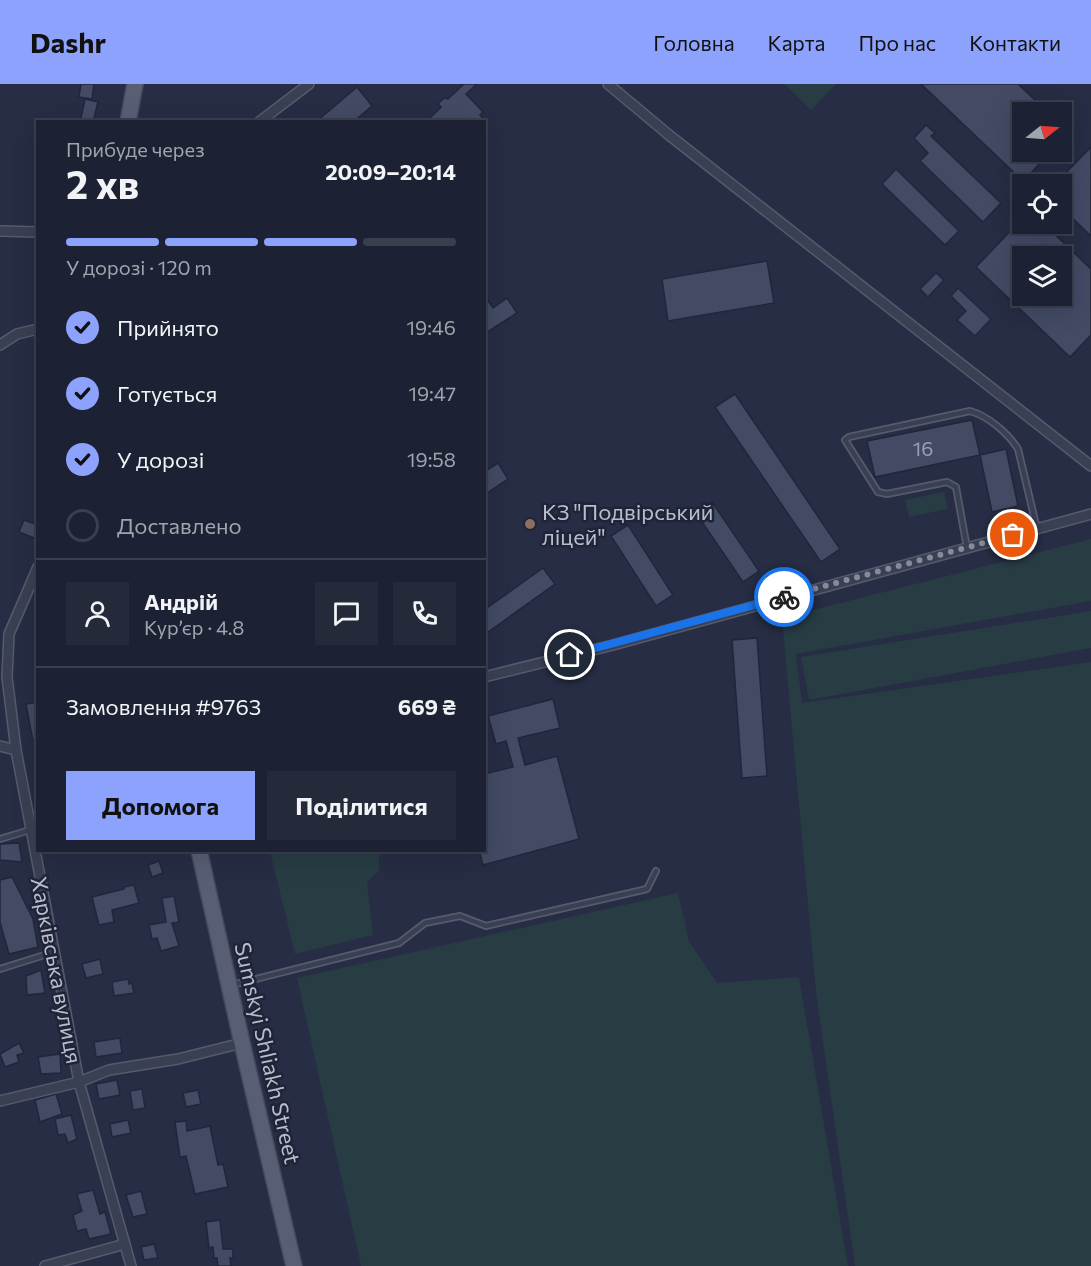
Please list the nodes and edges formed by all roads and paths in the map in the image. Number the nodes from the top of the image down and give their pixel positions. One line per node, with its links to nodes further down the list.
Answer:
1 (135, 84): 4 (main road)
2 (309, 84): 5 (street)
3 (608, 84): 10 (street)
4 (128, 120)
5 (262, 120)
6 (0, 231): 7 (street)
7 (36, 232)
8 (36, 329): 9 (street)
9 (0, 345)
10 (1091, 466)
11 (1091, 514): 12 (street)
12 (1037, 529): 13 (street); 13 (lane)
13 (967, 548): 15 (street)
14 (36, 572): 17 (street, Харківська вулиця)
15 (486, 677)
16 (0, 746): 17 (street)
17 (16, 750): 18 (street, Харківська вулиця)
18 (30, 830): 19 (lane); 22 (street, Харківська вулиця)
19 (0, 839)
20 (200, 852): 24 (main road, Sumskyi Shliakh Street)
21 (656, 871): 24 (lane)
22 (54, 952): 23 (lane); 26 (street, Харківська вулиця)
23 (0, 969)
24 (230, 986): 25 (main road, Sumskyi Shliakh Street)
25 (242, 1043): 26 (street); 31 (main road, Sumskyi Shliakh Street)
26 (79, 1082): 27 (street); 28 (street, Харківська вулиця)
27 (0, 1101)
28 (125, 1244): 29 (street); 30 (street, Харківська вулиця)
29 (45, 1266)
30 (131, 1266)
31 (294, 1266)

